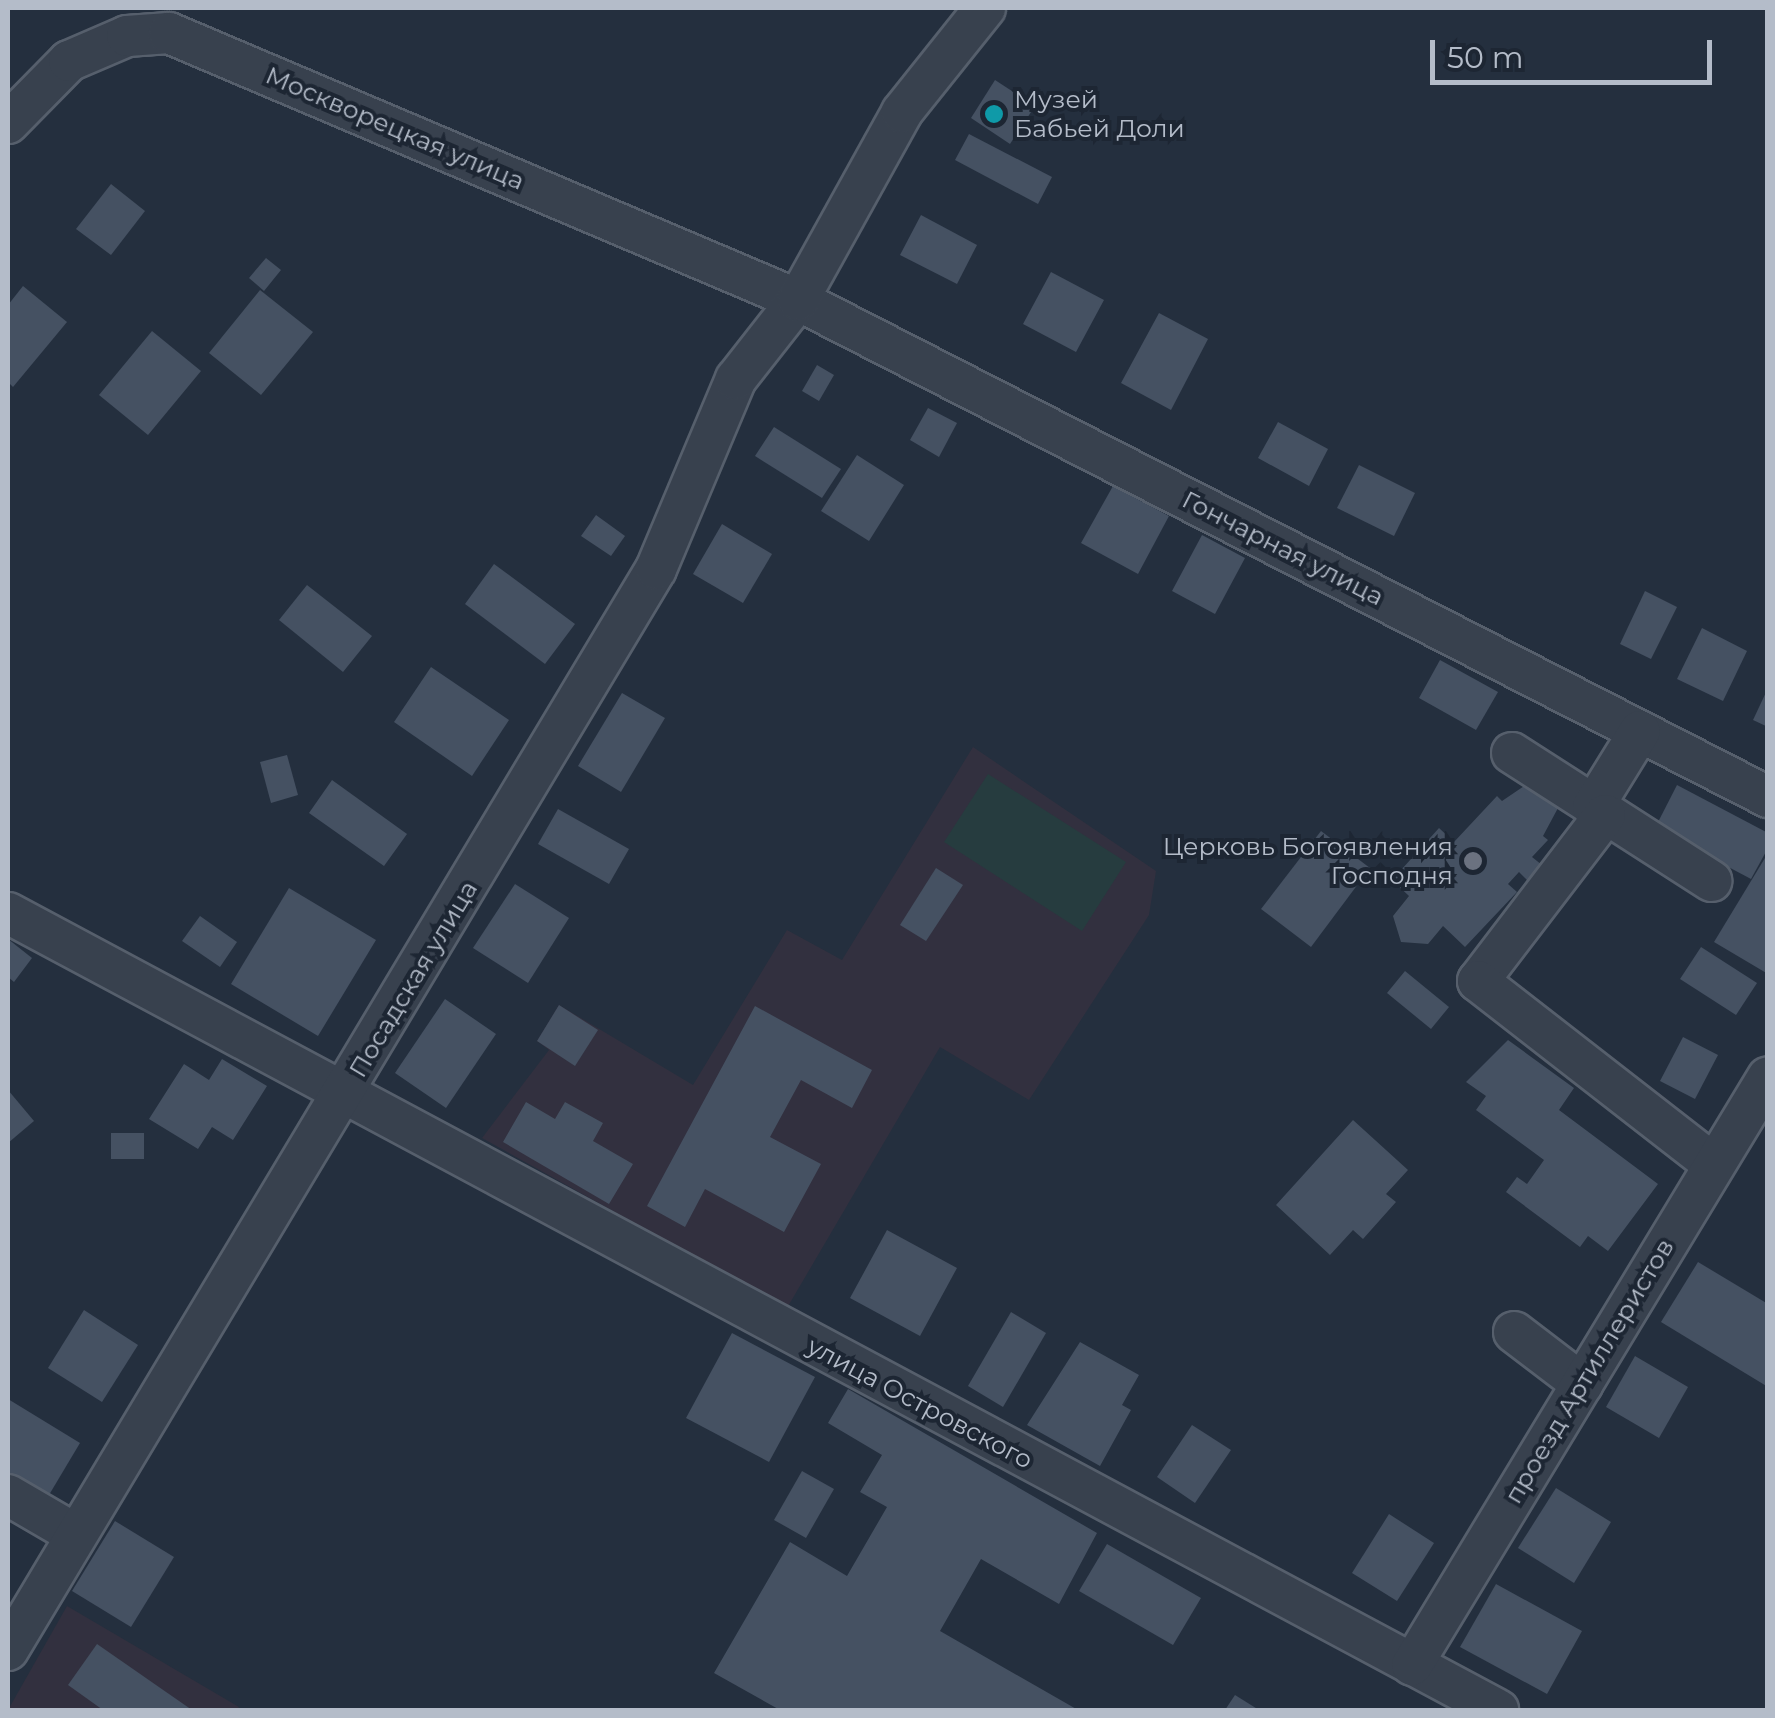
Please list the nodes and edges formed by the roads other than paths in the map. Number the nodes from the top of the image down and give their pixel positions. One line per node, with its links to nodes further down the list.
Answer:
1 (984, 8): 3 (street, Посадская улица)
2 (8, 123): 3 (street, Москворецкая улица)
3 (798, 300): 4 (street, Гончарная улица); 11 (street, Посадская улица)
4 (1640, 731): 6 (street, Гончарная улица); 7 (street)
5 (1512, 753): 7 (street)
6 (1768, 797)
7 (1599, 811): 8 (street); 12 (street)
8 (1711, 882)
9 (8, 913): 11 (street, улица Островского)
10 (1768, 1077): 12 (street, проезд Артиллеристов)
11 (343, 1096): 16 (street, Посадская улица); 18 (street, улица Островского)
12 (1713, 1164): 14 (street, проезд Артиллеристов)
13 (1514, 1332): 14 (street)
14 (1582, 1384): 18 (street, проезд Артиллеристов)
15 (8, 1495): 16 (street)
16 (75, 1534): 17 (street, Посадская улица)
17 (8, 1650)
18 (1412, 1665): 19 (street, улица Островского)
19 (1498, 1710)

